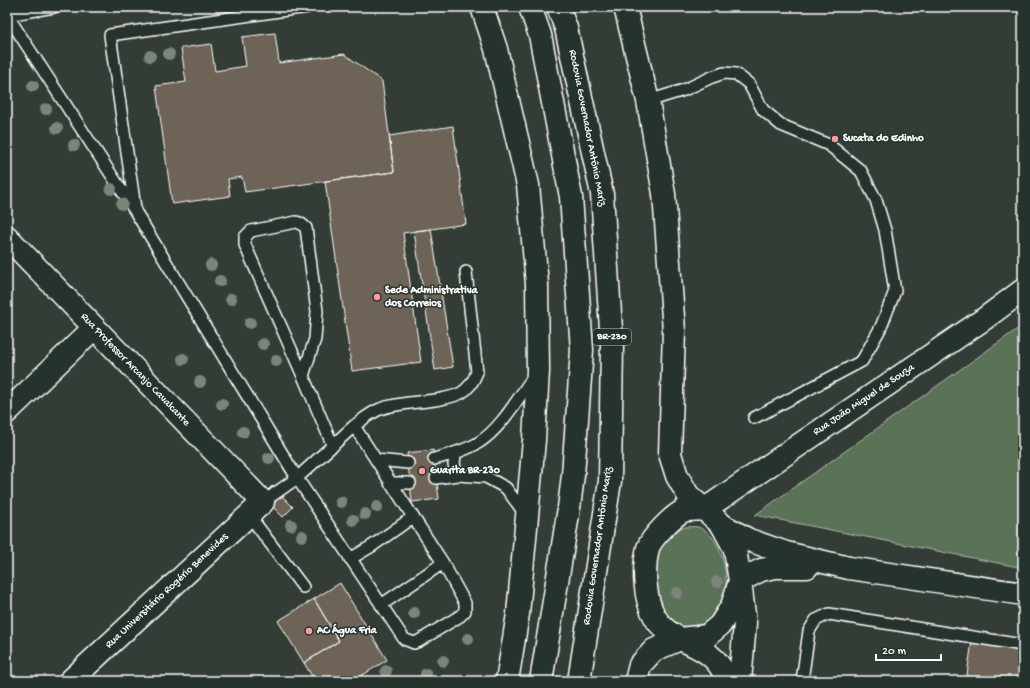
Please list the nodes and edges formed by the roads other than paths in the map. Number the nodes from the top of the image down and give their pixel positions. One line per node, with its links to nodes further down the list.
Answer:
1 (54, 7): 8 (lane)
2 (308, 7): 8 (lane)
3 (482, 7): 13 (main road)
4 (530, 7): 44 (main road, BR-230)
5 (558, 7): 45 (main road, Rodovia Governador Antônio Mariz / BR-230)
6 (625, 7): 7 (main road)
7 (648, 101): 16 (lane); 29 (main road)
8 (136, 211): 24 (lane)
9 (7, 237): 12 (main road, Rua Professor Arcanjo Cavalcante)
10 (466, 272): 17 (lane)
11 (1023, 290): 29 (main road, Rua João Miguel de Souza)
12 (94, 328): 15 (main road); 28 (main road, Rua Professor Arcanjo Cavalcante)
13 (538, 371): 19 (lane); 30 (main road)
14 (303, 376): 14 (lane); 18 (lane)
15 (7, 412)
16 (754, 418)
17 (354, 426): 18 (lane); 21 (lane)
18 (333, 446): 24 (lane)
19 (455, 454): 20 (lane); 23 (lane)
20 (434, 459)
21 (376, 460): 22 (lane); 26 (lane)
22 (408, 463)
23 (458, 476): 25 (lane); 30 (lane)
24 (297, 478): 28 (lane); 33 (lane)
25 (436, 478)
26 (390, 483): 27 (lane); 31 (lane)
27 (410, 483)
28 (256, 509): 37 (lane); 42 (main road, Rua Universitário Rogério Benevides)
29 (705, 509): 32 (main road); 40 (main road)
30 (527, 516): 43 (main road)
31 (413, 517): 33 (lane); 34 (lane)
32 (722, 525): 35 (main road); 36 (main road)
33 (350, 559): 39 (lane)
34 (443, 563): 39 (lane); 39 (lane)
35 (849, 568): 36 (main road); 38 (main road)
36 (740, 581): 40 (main road); 48 (main road)
37 (303, 587)
38 (1023, 594)
39 (381, 605)
40 (680, 639): 46 (main road); 47 (main road)
41 (1023, 646): 49 (lane)
42 (70, 681)
43 (507, 681)
44 (541, 681)
45 (579, 681)
46 (636, 681)
47 (727, 681)
48 (740, 681)
49 (802, 681)

